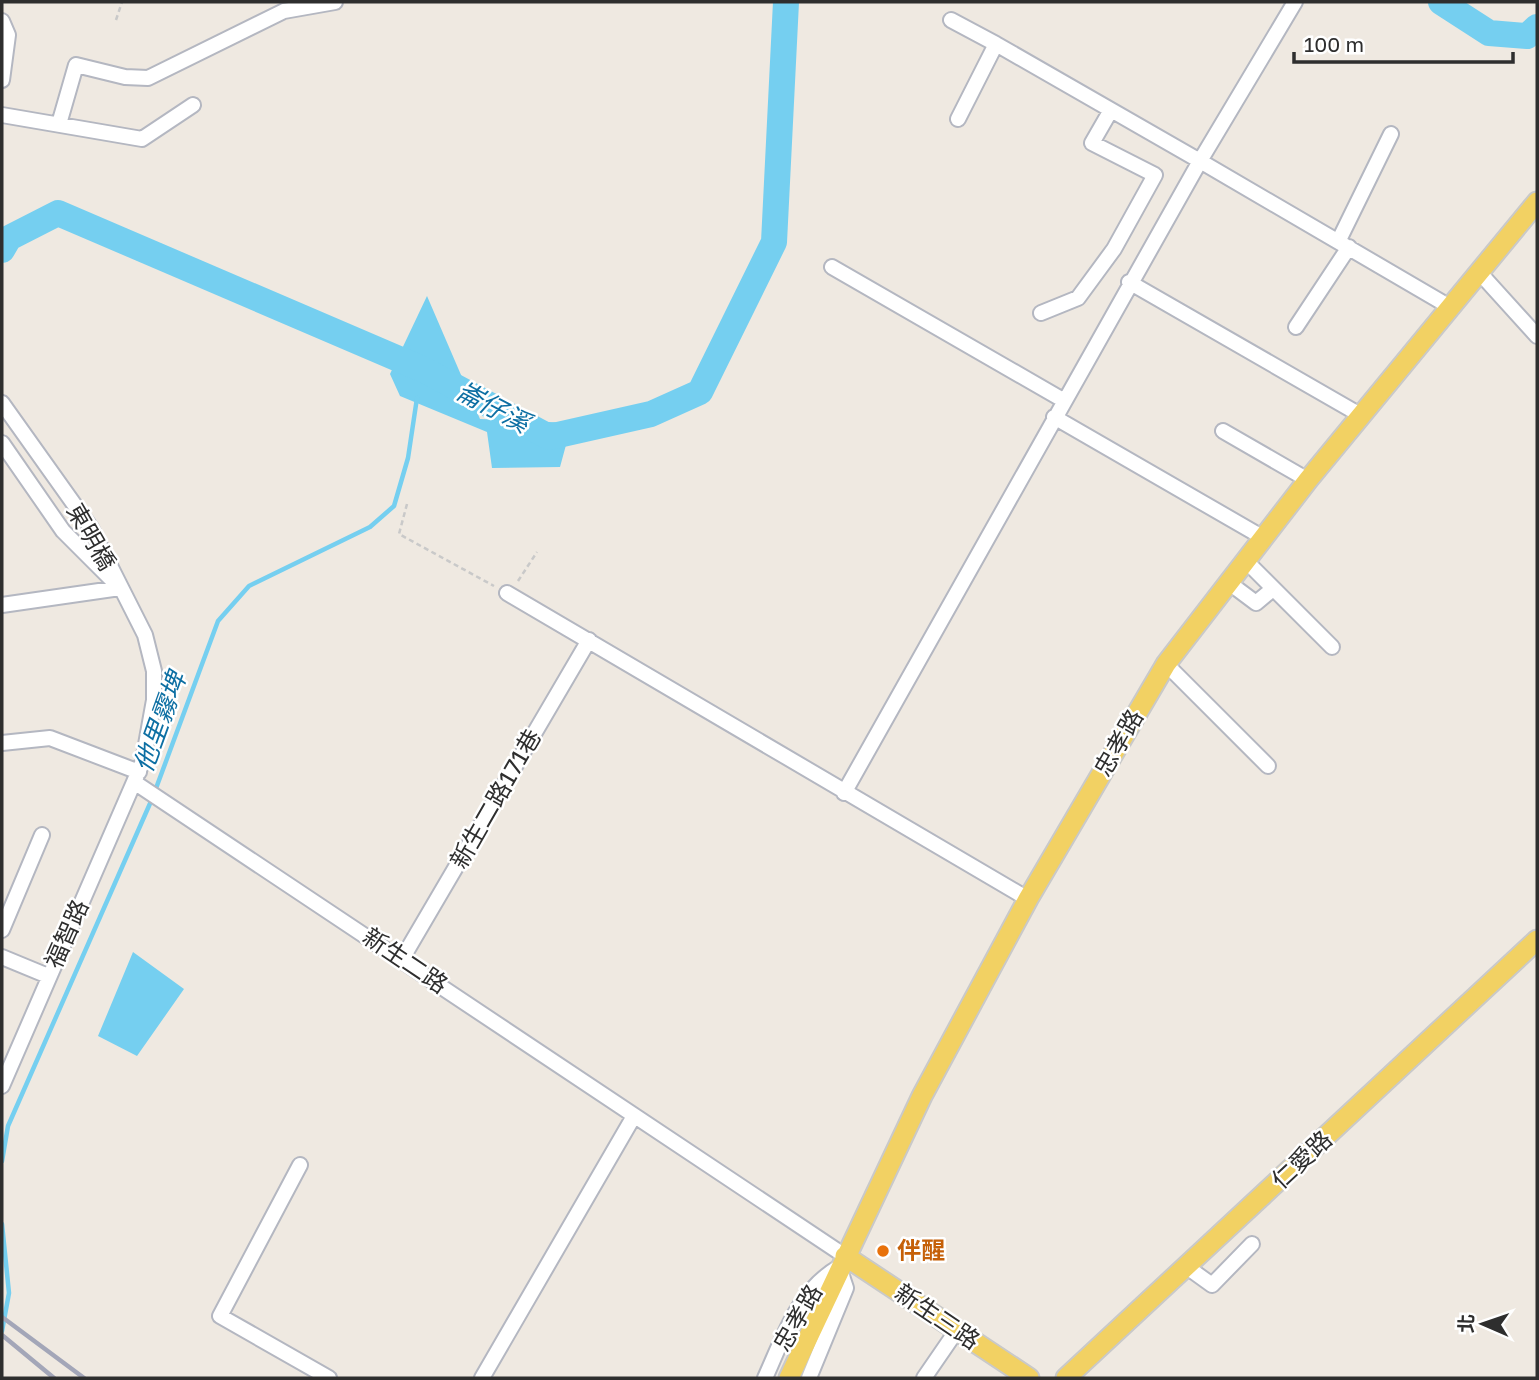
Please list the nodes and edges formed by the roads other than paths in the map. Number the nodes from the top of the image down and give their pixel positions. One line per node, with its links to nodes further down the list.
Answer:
1 (335, 2): 11 (street)
2 (1295, 2): 13 (street)
3 (951, 20): 5 (street)
4 (2, 21): 6 (street)
5 (996, 44): 8 (street); 10 (street)
6 (2, 80)
7 (193, 104): 11 (street)
8 (1111, 110): 13 (street); 20 (street)
9 (2, 115): 11 (street)
10 (958, 119)
11 (59, 124)
12 (1391, 134): 15 (street)
13 (1200, 161): 15 (street); 18 (street)
14 (1537, 202): 17 (main road, 忠孝路)
15 (1344, 243): 19 (street); 21 (street)
16 (832, 267): 23 (street)
17 (1479, 272): 19 (main road, 忠孝路); 22 (street)
18 (1129, 282): 23 (street); 25 (street)
19 (1450, 307): 25 (main road, 忠孝路)
20 (1041, 313)
21 (1296, 327)
22 (1537, 336)
23 (1063, 400): 26 (street)
24 (2, 403): 33 (street, 東明橋)
25 (1362, 416): 29 (main road, 忠孝路)
26 (1054, 417): 30 (street); 43 (street)
27 (1223, 431): 29 (street)
28 (2, 443): 33 (street, 東明橋)
29 (1308, 480): 30 (main road, 忠孝路)
30 (1262, 537): 31 (main road, 忠孝路)
31 (1245, 560): 32 (main road, 忠孝路); 38 (street)
32 (1228, 582): 35 (street); 39 (main road, 忠孝路)
33 (120, 587): 36 (street); 42 (street)
34 (507, 593): 37 (street)
35 (1268, 593)
36 (2, 605)
37 (589, 640): 43 (street); 49 (street, 新生二路171巷)
38 (1332, 648)
39 (1166, 664): 41 (street); 45 (main road, 忠孝路)
40 (2, 743): 42 (street, 新生二路)
41 (1268, 766)
42 (136, 777): 49 (street, 新生二路); 50 (street, 福智路)
43 (844, 793): 45 (street)
44 (42, 835): 46 (street)
45 (1028, 899): 56 (main road, 忠孝路)
46 (2, 930)
47 (1537, 940): 57 (main road, 仁愛路)
48 (2, 957): 50 (street)
49 (402, 959): 53 (street, 新生二路)
50 (48, 976): 51 (street, 福智路)
51 (7, 1054): 52 (street, 福智路)
52 (2, 1086)
53 (634, 1116): 56 (street, 新生二路); 60 (street)
54 (300, 1165): 59 (street)
55 (1252, 1244): 57 (street)
56 (842, 1261): 58 (main road, 新生三路); 61 (street, 忠孝路); 62 (main road); 63 (street, 忠孝路)
57 (1187, 1267): 66 (main road, 仁愛路)
58 (957, 1330): 64 (street); 65 (main road, 新生三路)
59 (329, 1378)
60 (482, 1378)
61 (765, 1378)
62 (789, 1378)
63 (808, 1378)
64 (924, 1378)
65 (1029, 1378)
66 (1066, 1378)

